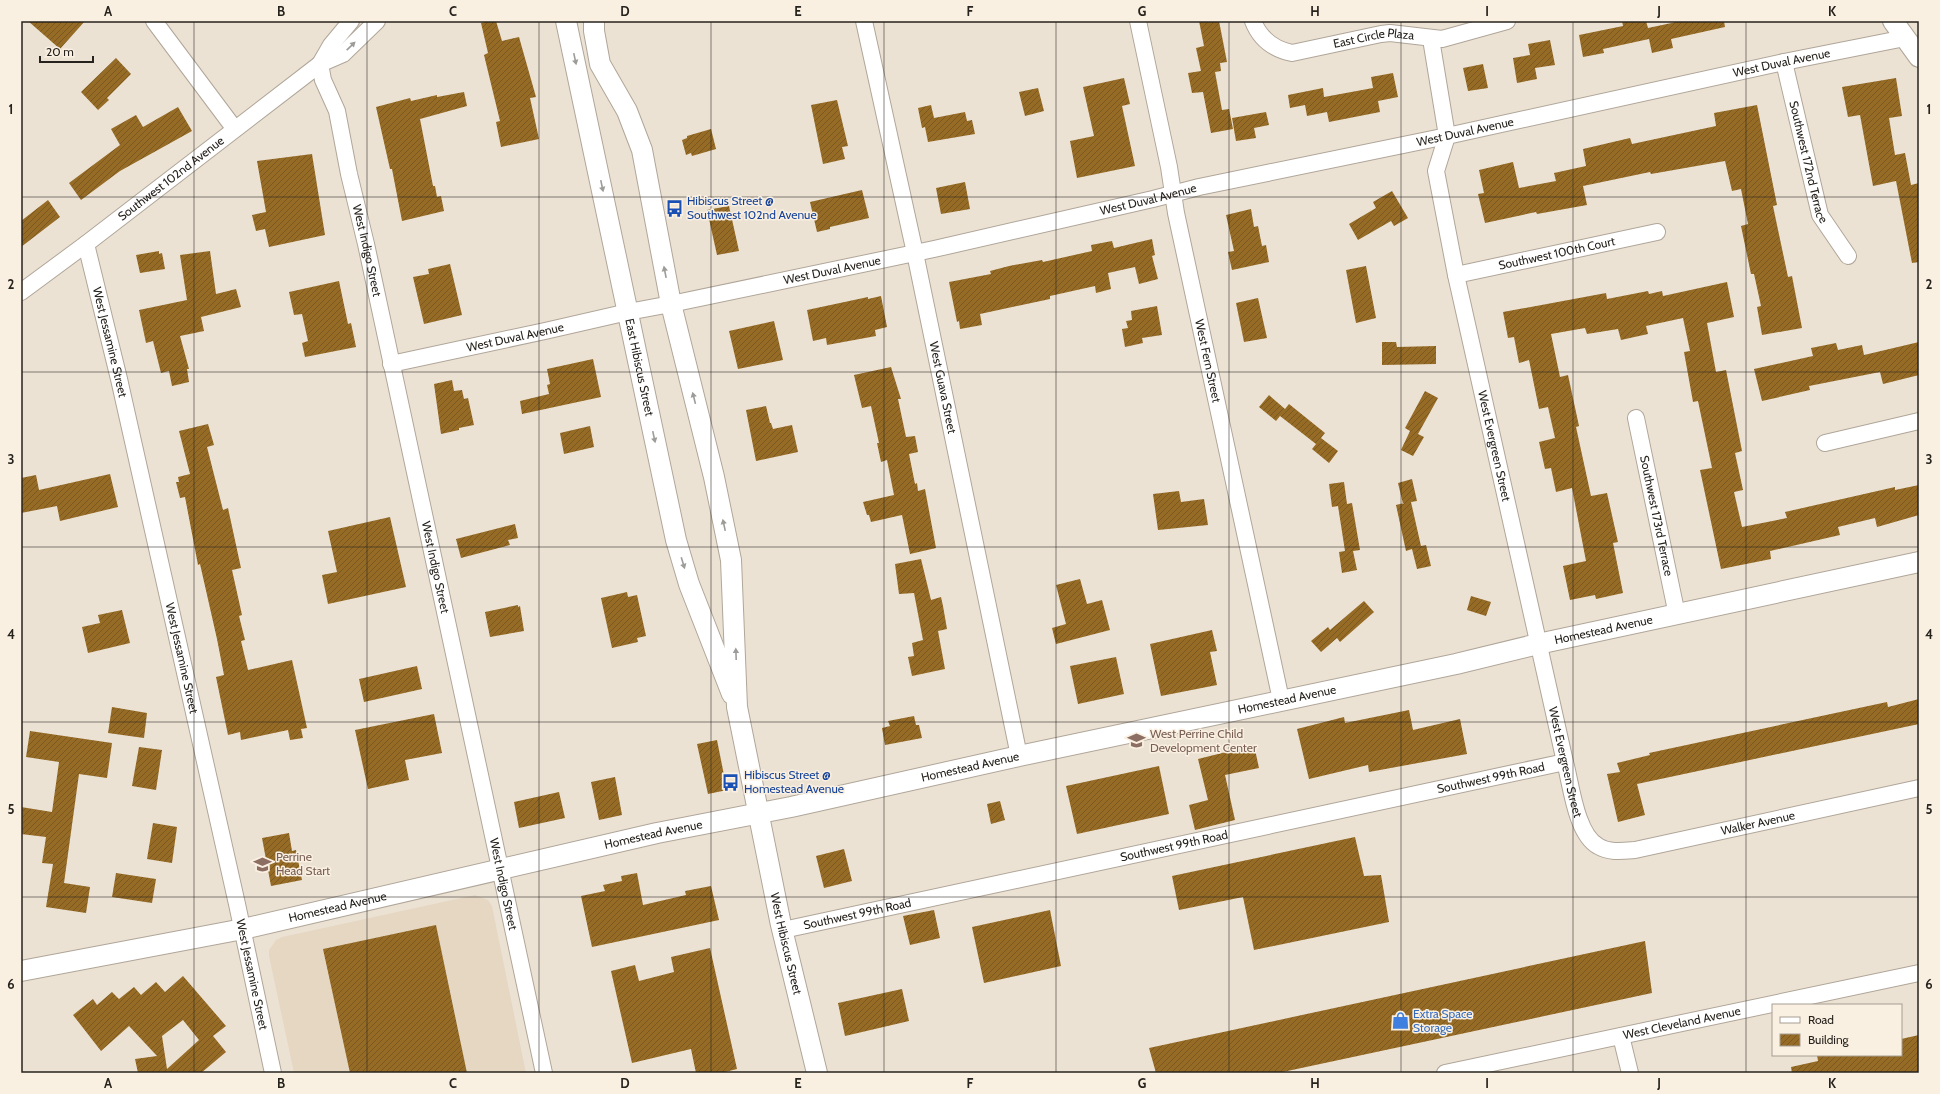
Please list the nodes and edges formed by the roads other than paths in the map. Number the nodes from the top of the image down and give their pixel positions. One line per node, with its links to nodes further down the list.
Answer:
1 (154, 21): 16 (street)
2 (351, 21): 15 (street, Southwest 102nd Avenue)
3 (377, 21): 15 (street, Southwest 102nd Avenue, one-way to 3)
4 (566, 21): 26 (street, East Hibiscus Street, one-way to 26)
5 (594, 21): 25 (street, East Hibiscus Street, one-way to 5)
6 (864, 21): 21 (street, West Guava Street)
7 (1138, 21): 18 (street, West Fern Street)
8 (1253, 21): 12 (street, East Circle Plaza)
9 (1507, 21): 12 (street, East Circle Plaza)
10 (1893, 21): 11 (street)
11 (1905, 38): 13 (street); 14 (street, West Duval Avenue)
12 (1431, 40): 17 (street, West Evergreen Street)
13 (1919, 57)
14 (1784, 62): 17 (street, West Duval Avenue); 22 (street, Southwest 172nd Terrace)
15 (320, 64): 16 (street, Southwest 102nd Avenue); 27 (street, West Indigo Street)
16 (234, 128): 20 (street, Southwest 102nd Avenue)
17 (1447, 136): 18 (street, West Duval Avenue); 23 (street, West Evergreen Street)
18 (1174, 194): 21 (street, West Duval Avenue); 34 (street, West Fern Street)
19 (1657, 232): 23 (street, Southwest 100th Court)
20 (86, 244): 24 (street, Southwest 102nd Avenue); 42 (street, West Jessamine Street)
21 (915, 253): 25 (street, West Duval Avenue); 36 (street, West Guava Street)
22 (1848, 256)
23 (1456, 275): 33 (street, West Evergreen Street)
24 (21, 292)
25 (671, 304): 26 (street, West Duval Avenue); 35 (street, East Hibiscus Street, one-way to 25)
26 (628, 312): 27 (street, West Duval Avenue); 35 (street, East Hibiscus Street, one-way to 35)
27 (391, 364): 41 (street, West Indigo Street)
28 (1636, 418): 32 (street, Southwest 173rd Terrace)
29 (1919, 421): 30 (street)
30 (1825, 443)
31 (1919, 562): 32 (street, Homestead Avenue)
32 (1677, 615): 33 (street, Homestead Avenue)
33 (1538, 644): 34 (street, Homestead Avenue); 37 (street, West Evergreen Street)
34 (1281, 700): 36 (street, Homestead Avenue)
35 (737, 707): 39 (street, East Hibiscus Street)
36 (1019, 756): 39 (street, Homestead Avenue)
37 (1565, 762): 40 (street, West Evergreen Street); 43 (street, Southwest 99th Road)
38 (1919, 788): 40 (street, Walker Avenue)
39 (758, 814): 41 (street, Homestead Avenue); 43 (street, West Hibiscus Street)
40 (1597, 846)
41 (500, 869): 42 (street, Homestead Avenue); 50 (street, West Indigo Street)
42 (243, 929): 44 (street, Homestead Avenue); 49 (street, West Jessamine Street)
43 (783, 930): 51 (street, West Hibiscus Street)
44 (21, 970)
45 (1919, 973): 46 (street, West Cleveland Avenue)
46 (1772, 1004)
47 (1772, 1004): 48 (street, West Cleveland Avenue)
48 (1621, 1036): 52 (street, West Cleveland Avenue); 53 (street)
49 (273, 1073)
50 (544, 1073)
51 (817, 1073)
52 (1445, 1073)
53 (1630, 1073)

